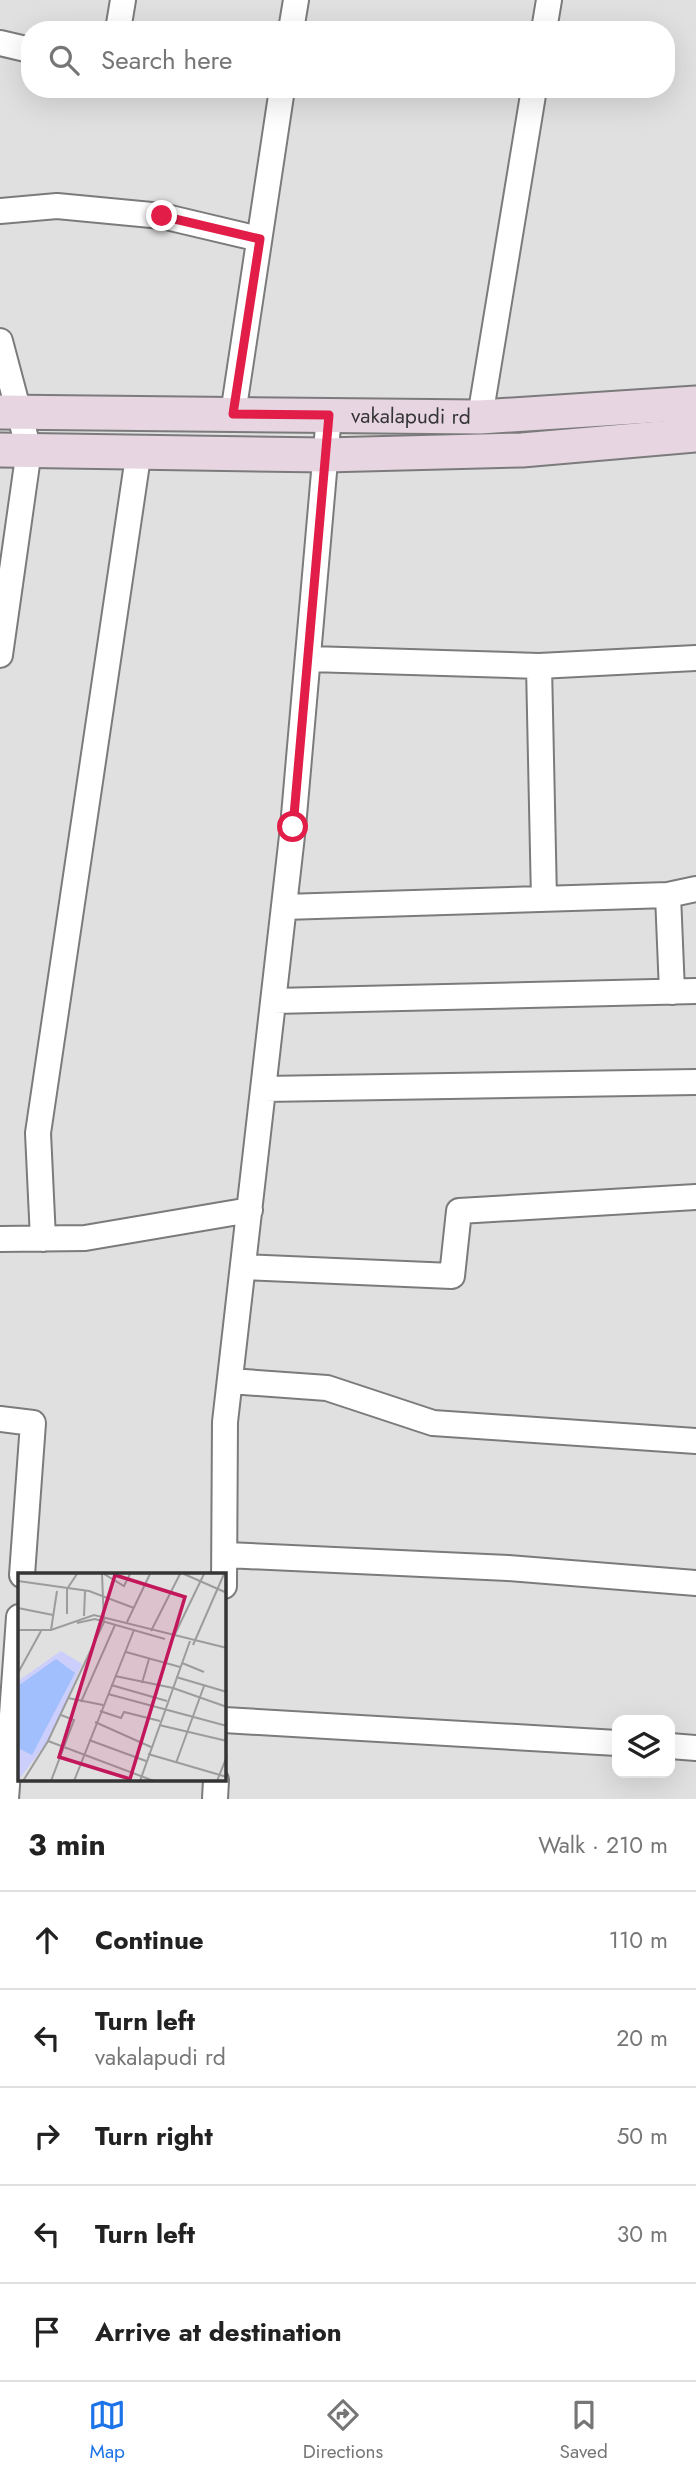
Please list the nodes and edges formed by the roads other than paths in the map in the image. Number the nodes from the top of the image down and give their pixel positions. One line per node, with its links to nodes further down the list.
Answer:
1 (122, 0): 4 (street)
2 (296, 0): 5 (street)
3 (549, 0): 6 (street)
4 (119, 21)
5 (292, 21)
6 (546, 21)
7 (0, 43): 8 (street)
8 (21, 48)
9 (281, 98): 12 (street)
10 (533, 98): 18 (street)
11 (0, 211): 12 (street)
12 (260, 239): 16 (street)
13 (0, 341): 15 (street)
14 (696, 403): 18 (main road, vakalapudi rd)
15 (9, 411): 16 (main road, vakalapudi rd); 20 (street)
16 (233, 414): 17 (main road, vakalapudi rd)
17 (329, 415): 18 (main road, vakalapudi rd); 22 (street)
18 (481, 417)
19 (696, 435): 22 (main road)
20 (14, 450): 21 (main road); 23 (street)
21 (139, 450): 22 (main road); 38 (street)
22 (325, 455): 25 (street)
23 (0, 654)
24 (696, 658): 26 (street)
25 (310, 659): 26 (street); 30 (street)
26 (538, 666): 29 (street)
27 (696, 889): 28 (street)
28 (668, 895): 29 (street); 31 (street)
29 (544, 899): 30 (street)
30 (284, 907): 32 (street)
31 (684, 991): 32 (street)
32 (274, 1001): 34 (street)
33 (696, 1082): 34 (street)
34 (264, 1089): 36 (street)
35 (696, 1197): 39 (street)
36 (250, 1210): 38 (street); 39 (street)
37 (0, 1239): 38 (street)
38 (43, 1239)
39 (243, 1267): 40 (street)
40 (230, 1381): 42 (street); 43 (street)
41 (0, 1419): 44 (street)
42 (696, 1441)
43 (226, 1555): 45 (street); 46 (street)
44 (22, 1573)
45 (225, 1573)
46 (696, 1583)
47 (18, 1627): 48 (street)
48 (11, 1697): 53 (street)
49 (226, 1720): 50 (street)
50 (612, 1743)
51 (675, 1746): 52 (street)
52 (696, 1748)
53 (6, 1799)

